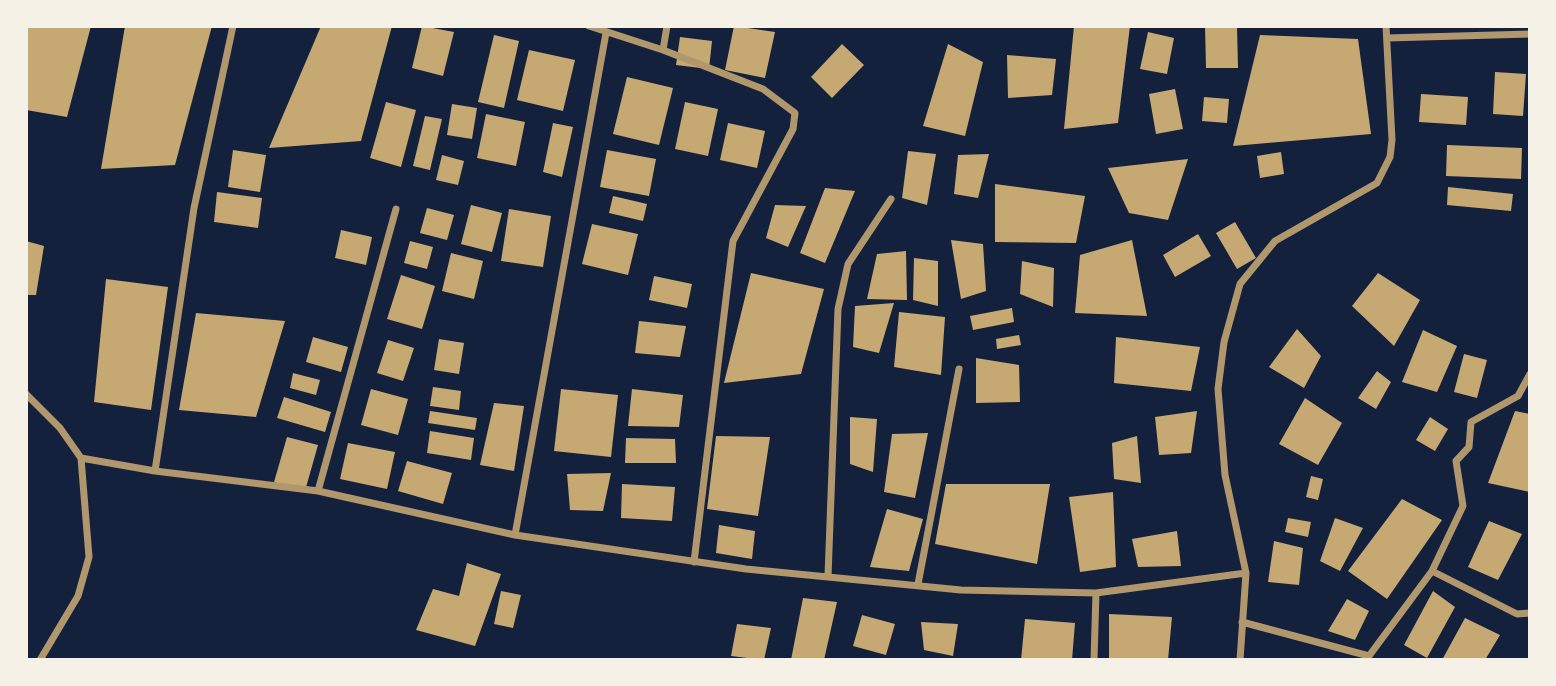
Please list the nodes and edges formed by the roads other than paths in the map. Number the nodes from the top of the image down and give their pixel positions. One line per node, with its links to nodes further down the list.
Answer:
1 (233, 26): 15 (street)
2 (589, 26): 5 (street)
3 (667, 26): 8 (street)
4 (1386, 26): 7 (street)
5 (606, 33): 8 (street); 17 (street)
6 (1530, 34): 7 (street)
7 (1387, 38): 20 (street)
8 (663, 50): 18 (street)
9 (891, 199): 21 (street)
10 (397, 209): 16 (street)
11 (959, 369): 22 (street)
12 (1530, 374): 19 (street)
13 (26, 394): 14 (street)
14 (81, 458): 15 (street); 26 (street)
15 (155, 471): 16 (street)
16 (318, 491): 17 (street)
17 (515, 535): 18 (street)
18 (694, 562): 21 (street)
19 (1432, 571): 24 (street); 25 (street)
20 (1246, 573): 23 (street); 25 (street)
21 (828, 576): 22 (street)
22 (918, 584): 23 (street)
23 (1096, 593): 27 (street)
24 (1530, 613)
25 (1242, 622): 28 (street)
26 (40, 660)
27 (1094, 660)
28 (1240, 660)

